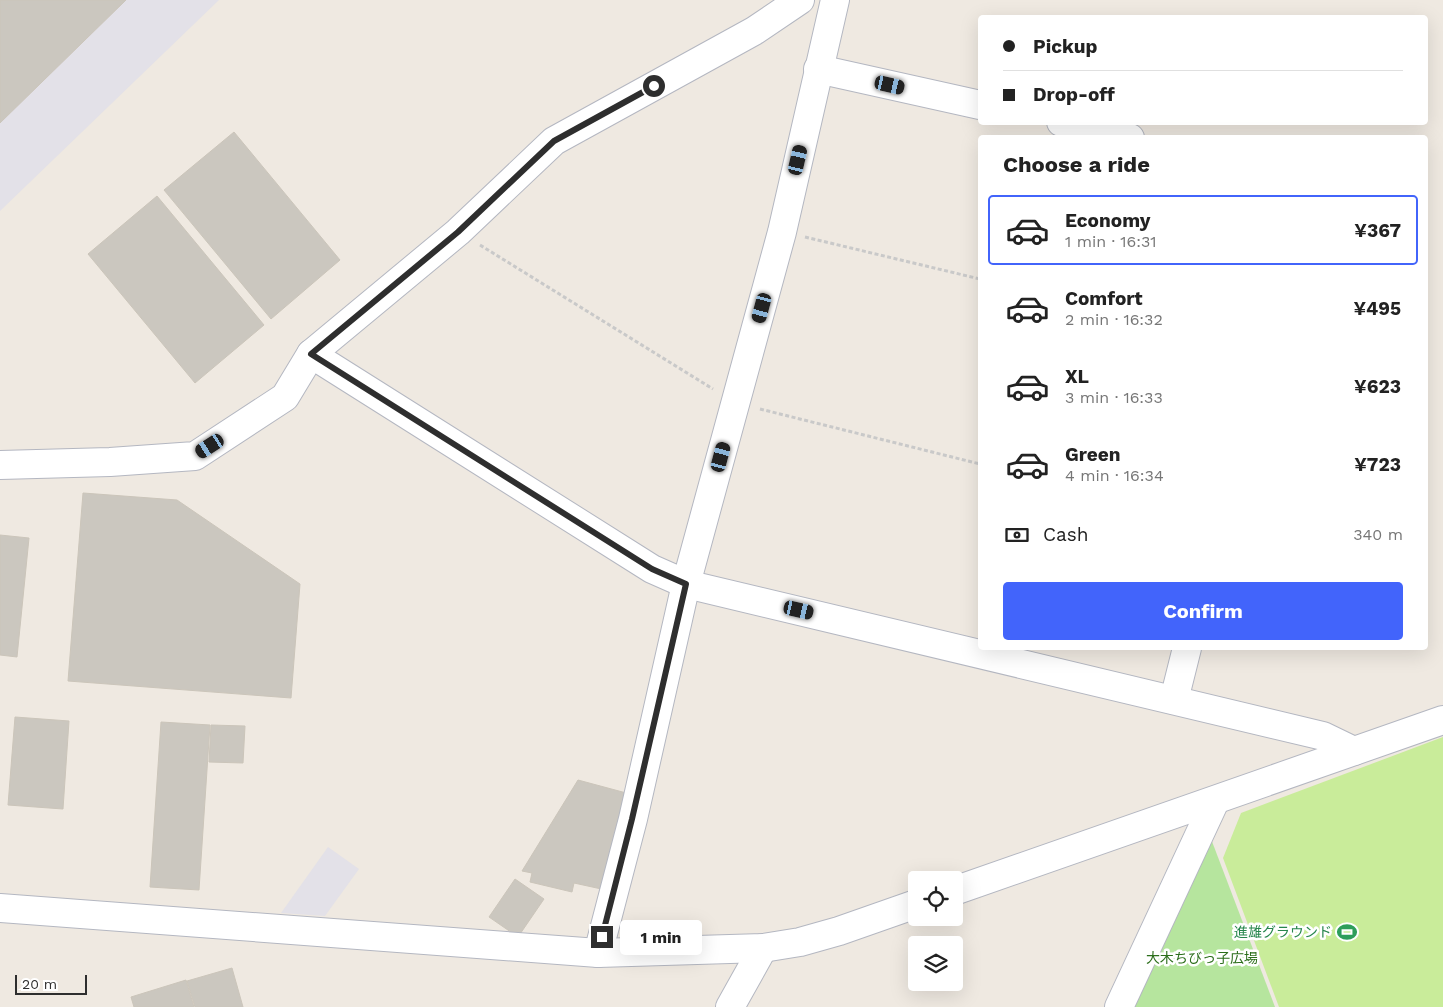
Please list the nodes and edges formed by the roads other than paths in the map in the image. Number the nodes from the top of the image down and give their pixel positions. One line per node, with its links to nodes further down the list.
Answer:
1 (800, 0): 7 (street)
2 (835, 0): 3 (street)
3 (818, 69): 4 (street); 9 (street)
4 (978, 105)
5 (1074, 125): 6 (street)
6 (1117, 135)
7 (311, 354): 8 (street); 9 (street)
8 (0, 465)
9 (686, 584): 11 (street); 19 (street)
10 (1186, 650): 11 (street)
11 (1174, 700): 13 (street)
12 (1443, 720): 13 (street)
13 (1354, 751): 14 (street)
14 (1215, 801): 15 (street); 21 (street)
15 (963, 888)
16 (908, 907): 18 (street)
17 (0, 908): 19 (street)
18 (763, 948): 19 (street); 20 (street)
19 (598, 953)
20 (730, 1007)
21 (1120, 1007)

